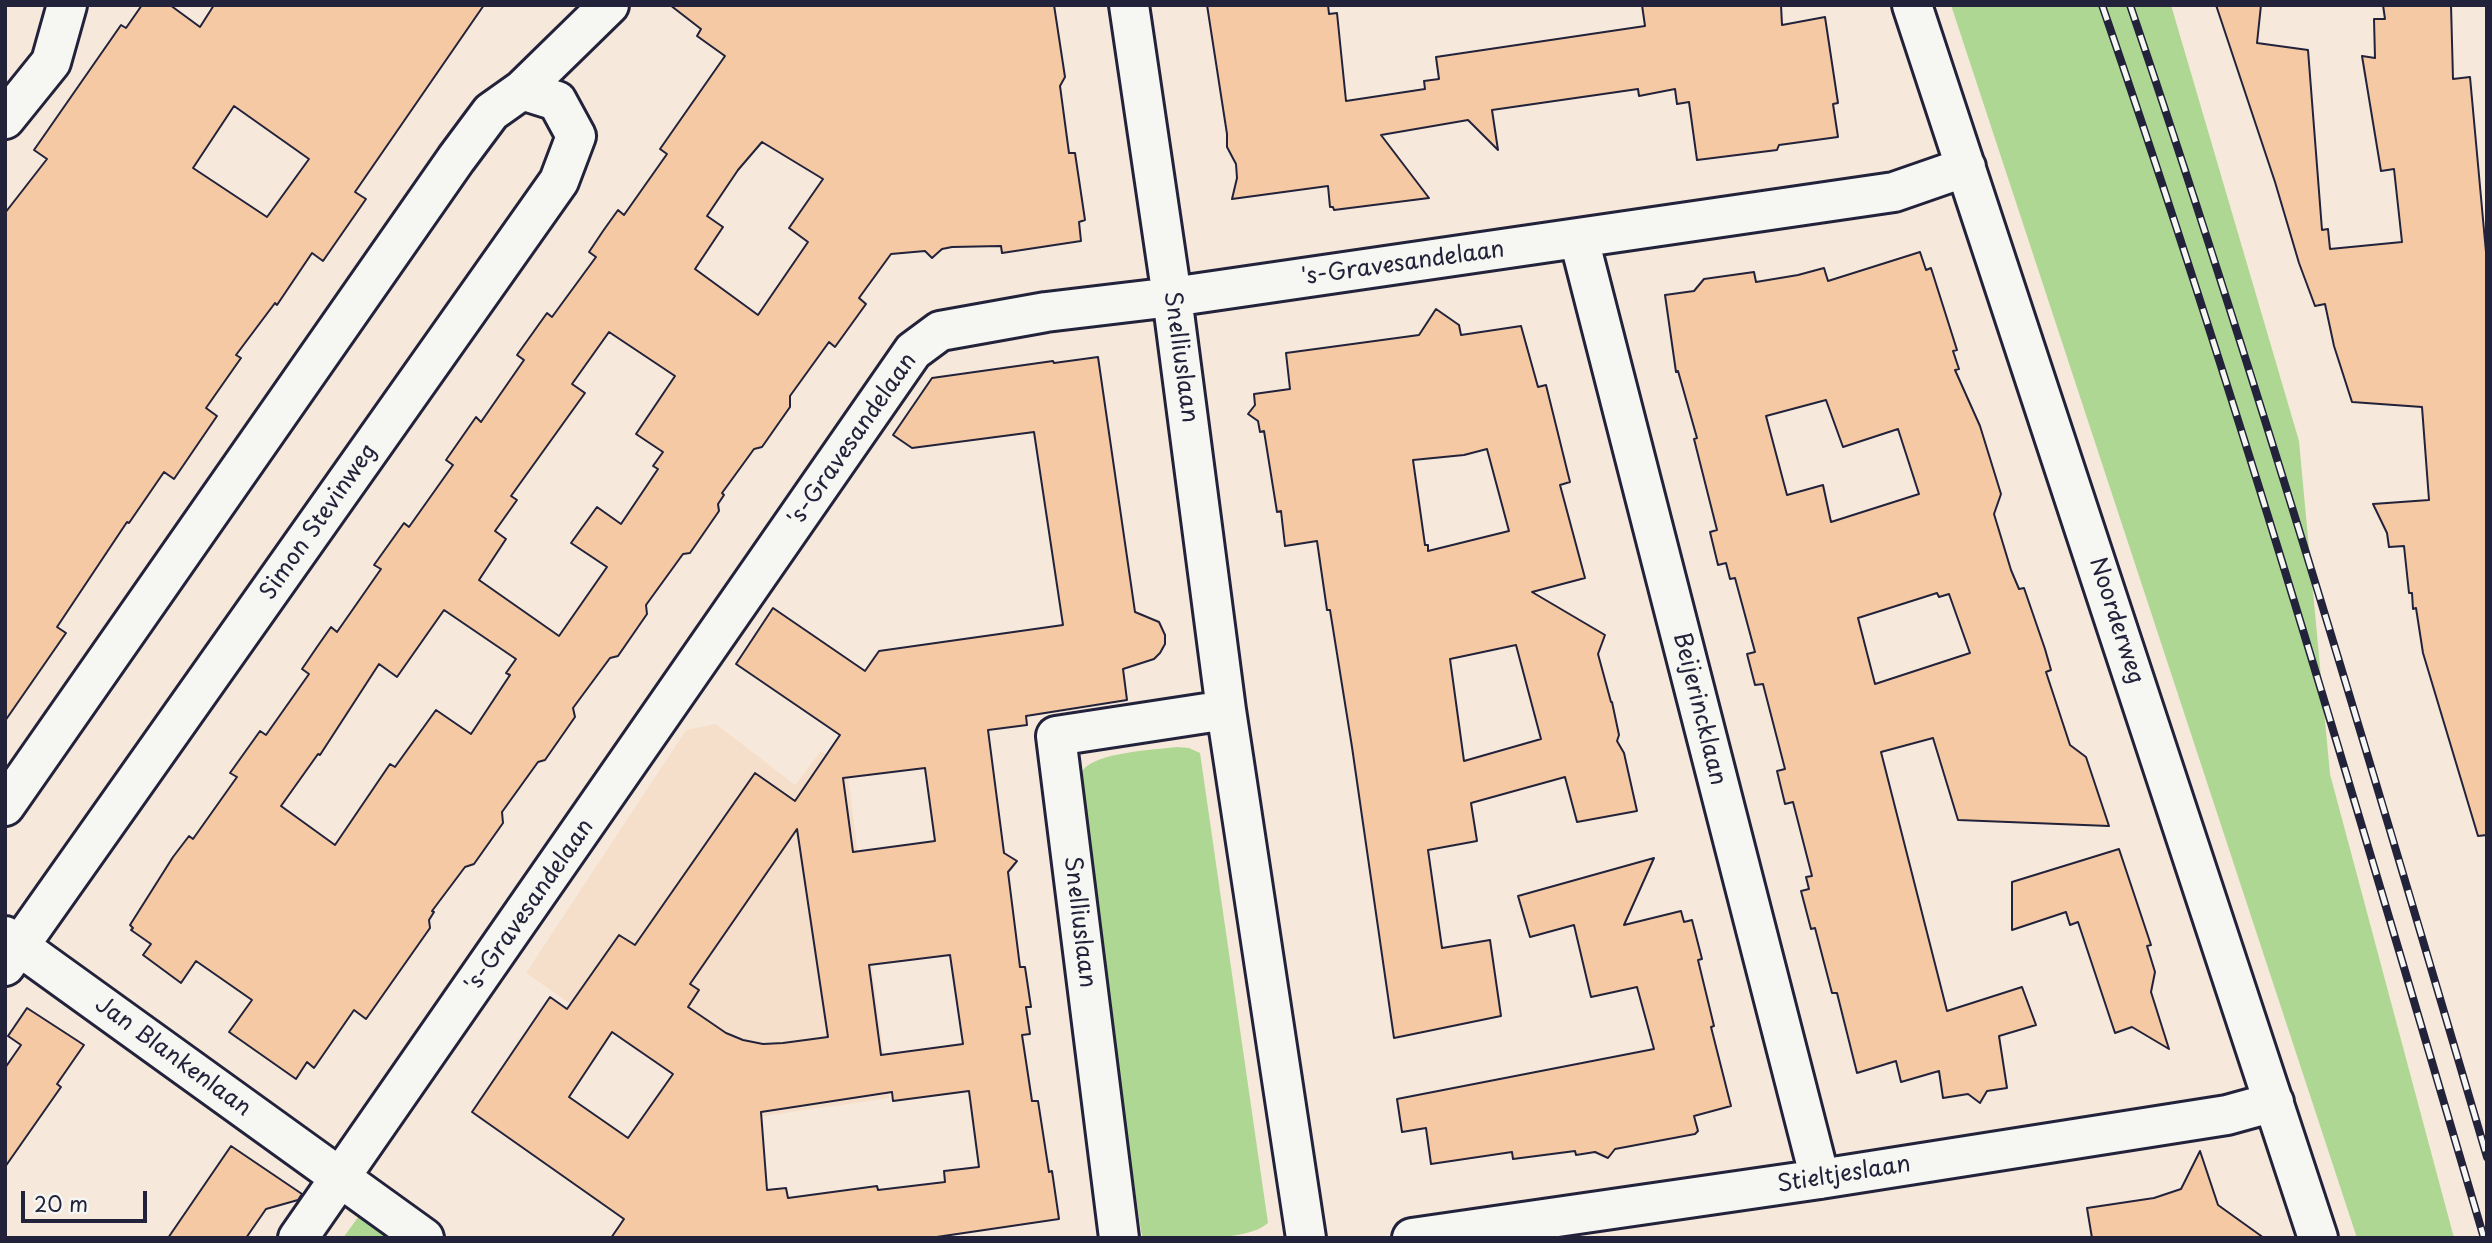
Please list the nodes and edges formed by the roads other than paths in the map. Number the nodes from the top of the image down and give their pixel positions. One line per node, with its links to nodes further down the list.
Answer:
1 (67, 5): 6 (street)
2 (609, 5): 5 (street)
3 (1129, 5): 9 (street, Snelliuslaan)
4 (1912, 5): 7 (street, Noorderweg)
5 (522, 90): 11 (street); 12 (street, Simon Stevinweg)
6 (5, 119)
7 (1966, 167): 8 (street, 's-Gravesandelaan); 13 (street, Noorderweg)
8 (1578, 239): 9 (street, 's-Gravesandelaan); 15 (street, Beijerincklaan)
9 (1172, 297): 10 (street, Snelliuslaan); 14 (street, 's-Gravesandelaan)
10 (1226, 710): 18 (street, Snelliuslaan); 19 (street, Snelliuslaan)
11 (5, 806)
12 (10, 949): 14 (street, Jan Blankenlaan)
13 (2274, 1102): 15 (street, Stieltjeslaan); 21 (street, Noorderweg)
14 (342, 1178): 16 (street, 's-Gravesandelaan); 17 (street)
15 (1820, 1179): 20 (street, Stieltjeslaan)
16 (298, 1238)
17 (424, 1238)
18 (1119, 1238)
19 (1306, 1238)
20 (1412, 1238)
21 (2318, 1238)

